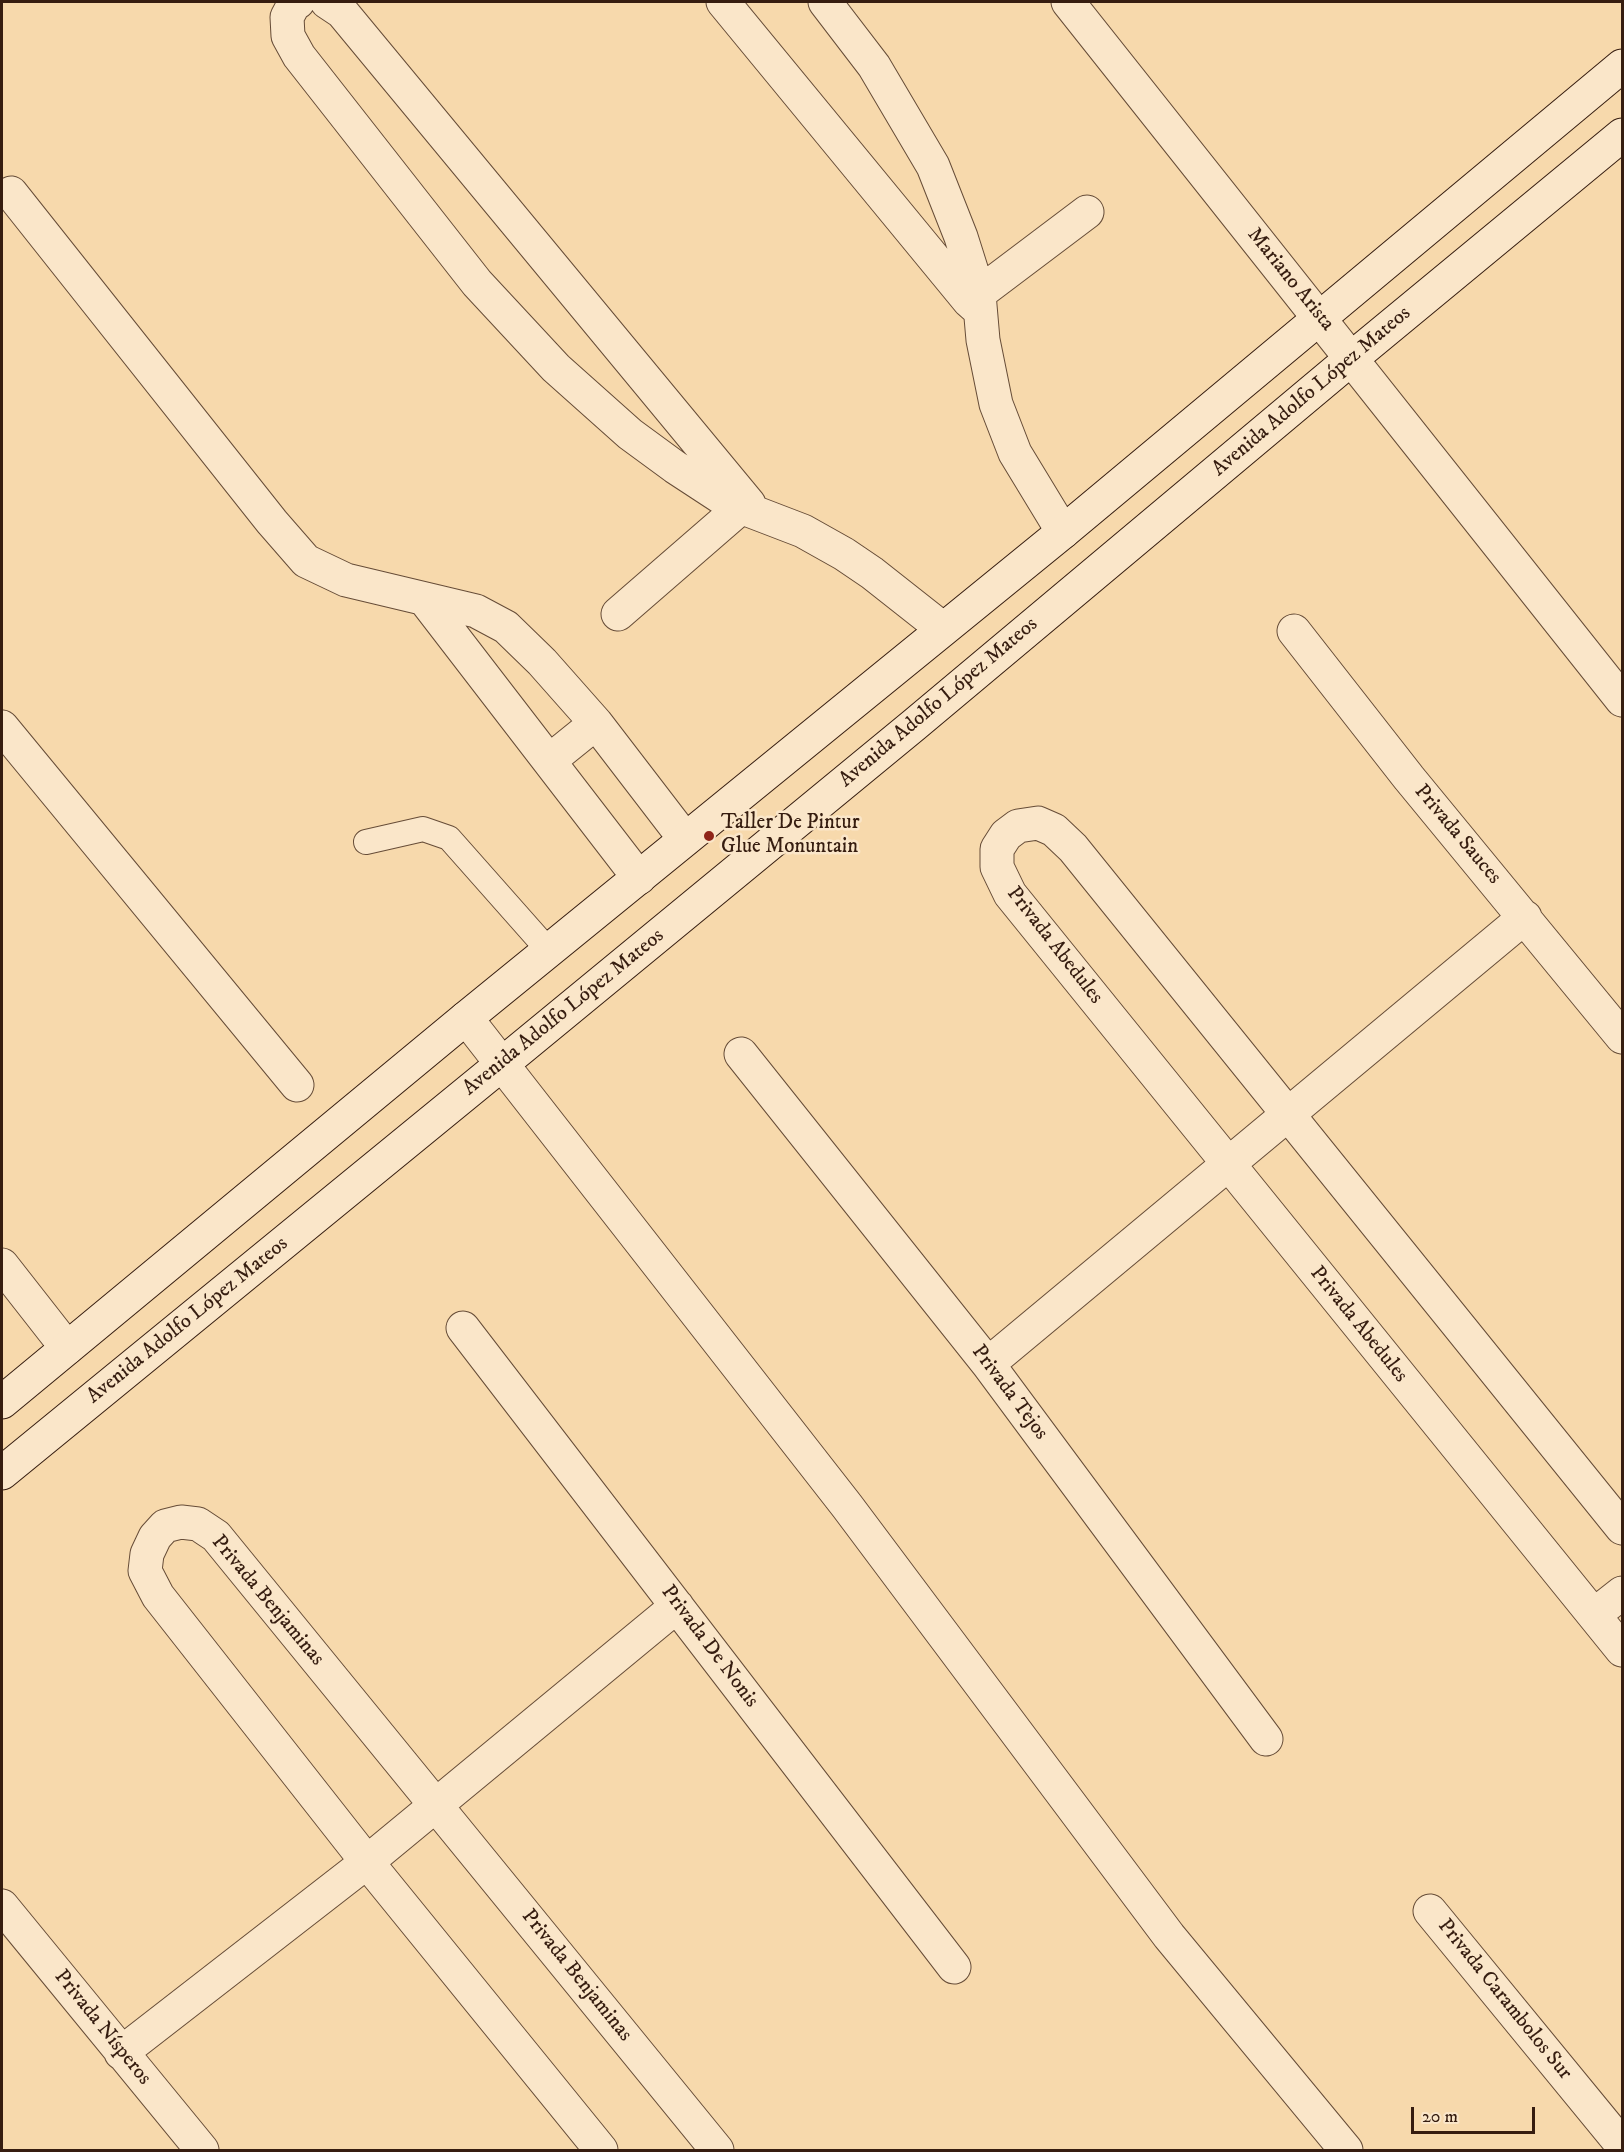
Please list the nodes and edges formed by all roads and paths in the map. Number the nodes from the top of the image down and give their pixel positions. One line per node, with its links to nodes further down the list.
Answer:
1 (298, 2): 13 (street)
2 (327, 2): 13 (street)
3 (723, 2): 10 (street)
4 (825, 2): 10 (street)
5 (1068, 2): 11 (street, Mariano Arista)
6 (1623, 66): 11 (street)
7 (1623, 135): 12 (street, Avenida Adolfo López Mateos)
8 (10, 193): 15 (street)
9 (1087, 212): 10 (street)
10 (976, 302): 14 (street)
11 (1319, 317): 12 (street, Mariano Arista); 14 (street)
12 (1352, 358): 19 (street, Mariano Arista); 31 (street, Avenida Adolfo López Mateos)
13 (747, 507): 16 (street); 17 (street)
14 (1063, 532): 17 (street)
15 (425, 600): 20 (street); 22 (street)
16 (618, 614)
17 (943, 629): 23 (street)
18 (1294, 631): 26 (street, Privada Sauces)
19 (1623, 700)
20 (596, 723): 22 (street); 23 (street)
21 (2, 727): 32 (street)
22 (549, 761): 25 (street)
23 (685, 839): 25 (street)
24 (366, 842): 27 (lane)
25 (639, 878): 27 (street)
26 (1525, 917): 29 (street, Privada Sauces); 33 (street)
27 (549, 951): 28 (street)
28 (466, 1018): 31 (street); 37 (street)
29 (1623, 1037)
30 (741, 1054): 38 (street, Privada Tejos)
31 (502, 1064): 40 (street, Avenida Adolfo López Mateos); 57 (street)
32 (297, 1085)
33 (1287, 1115): 34 (street); 34 (street, Privada Abedules); 41 (street, Privada Abedules)
34 (1228, 1164): 38 (street); 44 (street, Privada Abedules)
35 (2, 1265): 37 (street)
36 (463, 1328): 43 (street, Privada De Nonis)
37 (67, 1348): 39 (street)
38 (988, 1364): 46 (street, Privada Tejos)
39 (4, 1394)
40 (2, 1473)
41 (1623, 1528)
42 (1623, 1593): 44 (street)
43 (677, 1606): 47 (street); 51 (street, Privada De Nonis)
44 (1594, 1615): 45 (street, Privada Abedules)
45 (1623, 1650)
46 (1266, 1739)
47 (437, 1804): 48 (street); 48 (street, Privada Benjaminas); 56 (street, Privada Benjaminas)
48 (367, 1862): 52 (street); 55 (street, Privada Benjaminas)
49 (2, 1906): 52 (street, Privada Nísperos)
50 (1430, 1911): 53 (street, Privada Carambolos Sur)
51 (954, 1967)
52 (121, 2053): 54 (street, Privada Nísperos)
53 (1623, 2145)
54 (202, 2151)
55 (601, 2151)
56 (717, 2151)
57 (1346, 2151)

